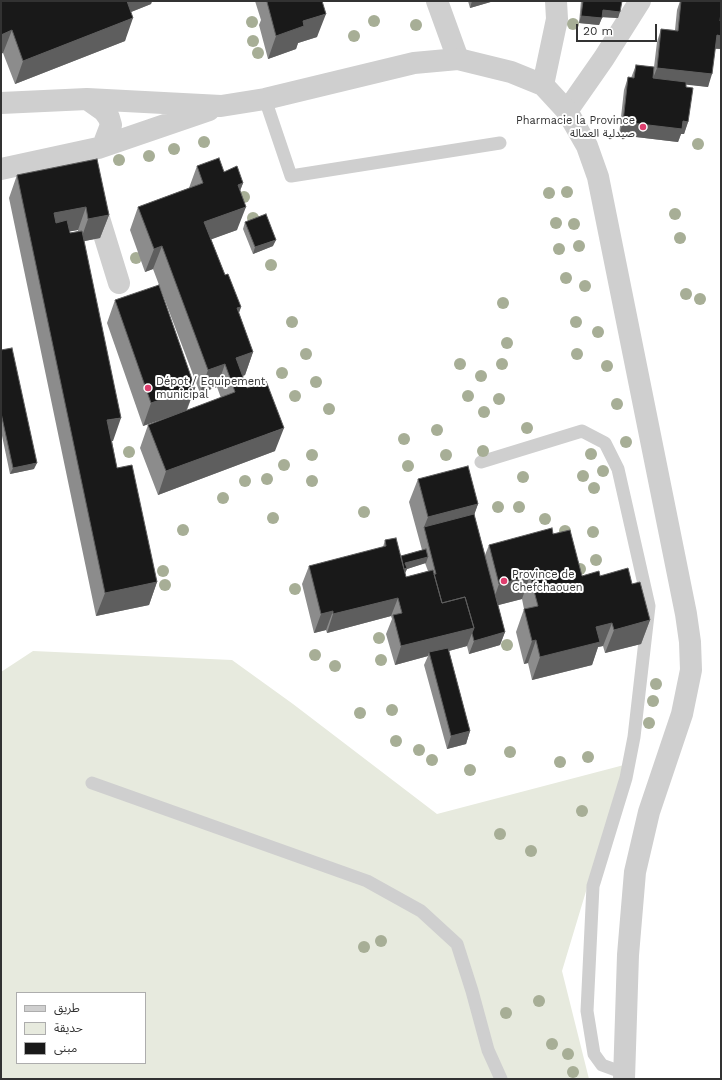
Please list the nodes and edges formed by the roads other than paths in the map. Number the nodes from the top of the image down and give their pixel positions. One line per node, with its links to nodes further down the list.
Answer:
1 (437, 1): 4 (street)
2 (556, 1): 5 (street)
3 (640, 1): 10 (street)
4 (458, 58): 5 (street); 7 (street)
5 (543, 85): 10 (street)
6 (87, 99): 8 (street); 9 (street); 12 (street)
7 (265, 99): 9 (street); 11 (lane)
8 (1, 103)
9 (221, 106): 12 (street)
10 (567, 111): 18 (street)
11 (500, 143)
12 (103, 146): 13 (street)
13 (79, 152): 14 (street); 15 (street)
14 (1, 169)
15 (119, 283)
16 (481, 462): 18 (lane)
17 (92, 783): 19 (lane)
18 (624, 1076)
19 (501, 1079)

